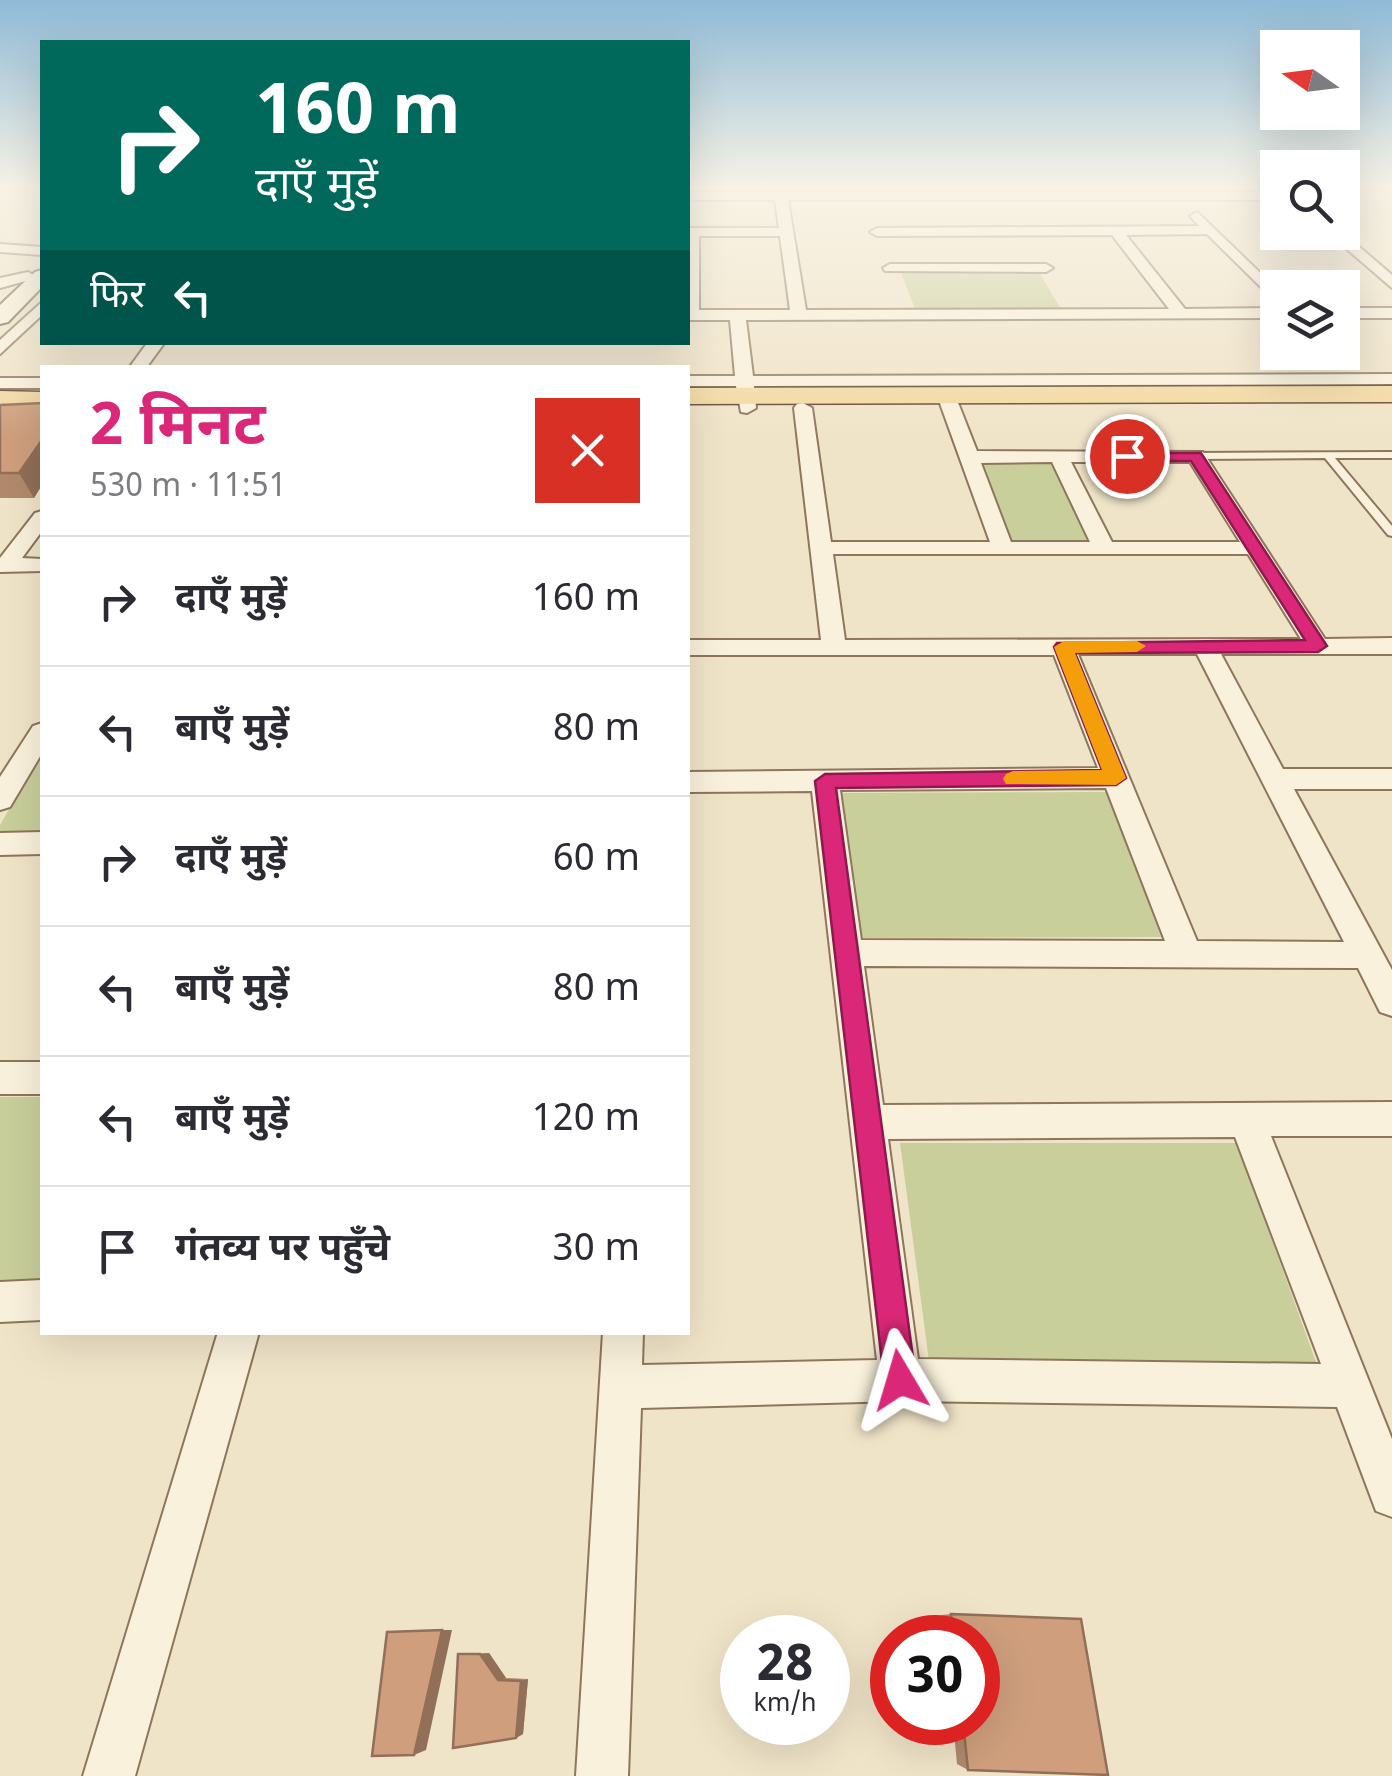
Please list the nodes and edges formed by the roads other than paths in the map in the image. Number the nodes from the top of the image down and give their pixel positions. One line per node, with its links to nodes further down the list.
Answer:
1 (22, 271): 9 (street)
2 (30, 271): 13 (street)
3 (31, 271): 23 (street)
4 (793, 271): 22 (street)
5 (891, 271): 11 (street)
6 (963, 271): 11 (street)
7 (1048, 271): 10 (street)
8 (1147, 271): 19 (street)
9 (0, 283)
10 (1055, 283)
11 (898, 291): 18 (street); 22 (street)
12 (1065, 298): 18 (street)
13 (0, 302)
14 (40, 309): 25 (street)
15 (1260, 313): 19 (street)
16 (1360, 313): 17 (street)
17 (1392, 313)
18 (1075, 314): 19 (street)
19 (1181, 314)
20 (690, 315): 21 (street)
21 (738, 315): 22 (street); 32 (street)
22 (799, 315)
23 (0, 316)
24 (155, 345): 26 (street)
25 (0, 348)
26 (139, 365)
27 (1392, 379): 32 (street)
28 (690, 381): 32 (street)
29 (0, 383): 30 (street)
30 (40, 383)
31 (1392, 394): 36 (main road)
32 (746, 395): 33 (main road); 36 (main road); 38 (main road); 39 (main road)
33 (690, 396)
34 (0, 400): 35 (main road)
35 (40, 400)
36 (949, 402): 37 (main road); 39 (main road); 45 (street)
37 (1392, 406)
38 (690, 408)
39 (803, 408): 49 (street)
40 (0, 411): 41 (main road)
41 (40, 411)
42 (1196, 456): 43 (lane); 46 (street); 52 (street)
43 (1328, 456): 44 (lane); 48 (lane)
44 (1392, 456)
45 (970, 457): 46 (street); 50 (street)
46 (1059, 457): 51 (street)
47 (40, 519): 53 (street)
48 (1392, 533)
49 (822, 548): 50 (street); 60 (street)
50 (1003, 548): 51 (street)
51 (1104, 548): 52 (street)
52 (1254, 548): 56 (street)
53 (3, 565): 54 (street)
54 (40, 565)
55 (1204, 646): 56 (street); 58 (street); 64 (street)
56 (1318, 646): 57 (street)
57 (1392, 646)
58 (1064, 647): 60 (street); 62 (street)
59 (690, 648): 60 (street)
60 (834, 648)
61 (40, 735): 67 (street)
62 (1116, 778): 65 (street); 71 (street)
63 (1392, 779): 64 (street)
64 (1275, 780): 72 (street)
65 (825, 781): 66 (street); 70 (street)
66 (690, 782)
67 (0, 800)
68 (0, 844): 69 (street)
69 (40, 844)
70 (848, 953): 71 (street); 78 (street)
71 (1186, 954): 72 (street)
72 (1367, 954): 73 (street)
73 (1392, 1002)
74 (0, 1078): 75 (street)
75 (40, 1078)
76 (1392, 1119): 77 (street)
77 (1246, 1120): 78 (street); 85 (street)
78 (869, 1122): 83 (street)
79 (40, 1300): 80 (street)
80 (0, 1302)
81 (238, 1335): 87 (street)
82 (623, 1335): 84 (street)
83 (900, 1380): 84 (street); 85 (street)
84 (621, 1386): 88 (street)
85 (1351, 1386): 86 (street)
86 (1392, 1495)
87 (110, 1776)
88 (602, 1776)

